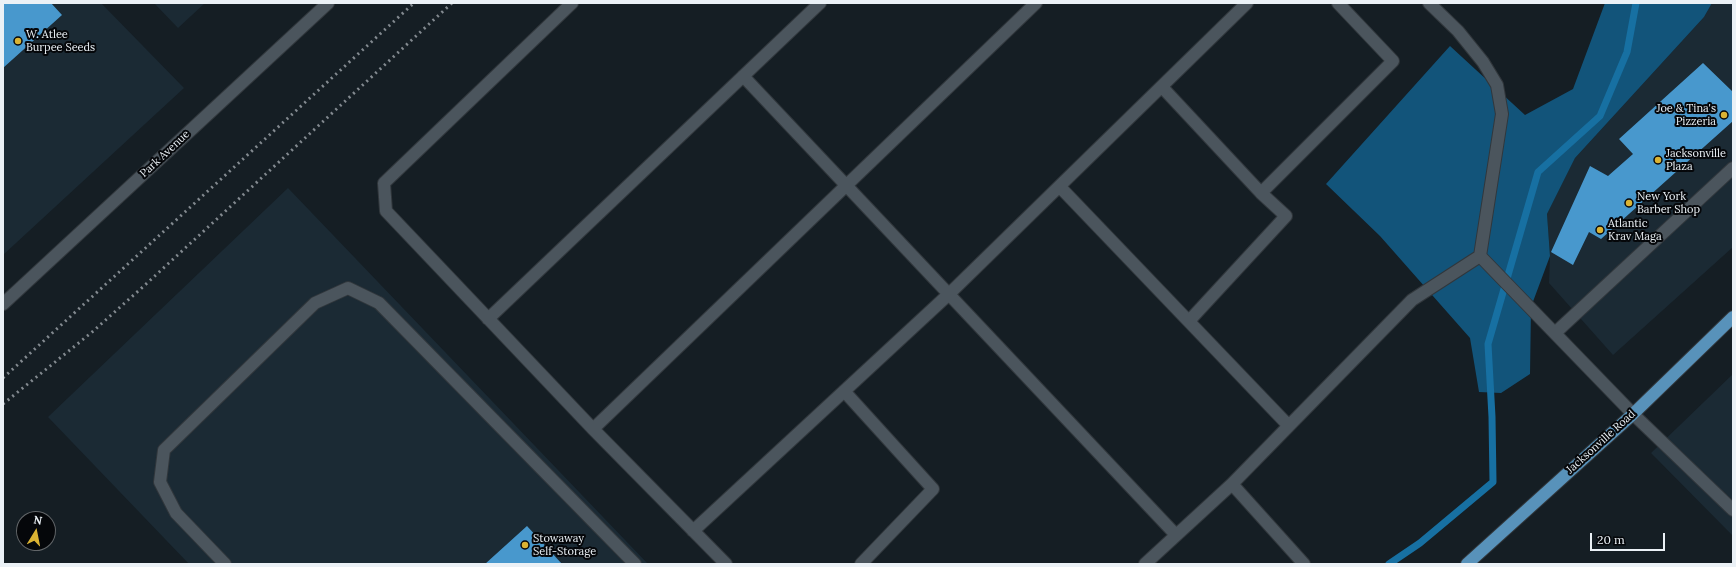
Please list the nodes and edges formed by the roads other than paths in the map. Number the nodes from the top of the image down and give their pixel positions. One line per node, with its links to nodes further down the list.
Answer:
1 (328, 3): 16 (street, Park Avenue)
2 (572, 3): 18 (street)
3 (820, 3): 8 (street)
4 (1036, 3): 11 (street)
5 (1247, 3): 9 (street)
6 (1338, 3): 13 (street)
7 (1429, 3): 14 (street)
8 (743, 76): 11 (street); 18 (street)
9 (1162, 87): 12 (street); 13 (street)
10 (1733, 168): 20 (street)
11 (846, 185): 15 (street); 24 (street)
12 (1060, 187): 15 (street); 19 (street)
13 (1261, 193): 19 (street)
14 (1480, 256): 20 (street); 23 (street)
15 (949, 294): 21 (street); 28 (street)
16 (3, 304)
17 (1733, 317): 22 (main road, Jacksonville Road)
18 (488, 319): 24 (street)
19 (1189, 322): 23 (street)
20 (1555, 333): 22 (street)
21 (844, 391): 27 (street); 32 (street)
22 (1633, 414): 26 (street); 35 (main road, Jacksonville Road)
23 (1288, 425): 25 (street)
24 (593, 429): 27 (street)
25 (1232, 484): 28 (street); 34 (street)
26 (1733, 510)
27 (693, 531): 31 (street)
28 (1176, 535): 33 (street)
29 (225, 564): 30 (street)
30 (634, 564)
31 (726, 564)
32 (861, 564)
33 (1145, 564)
34 (1304, 564)
35 (1467, 564)

